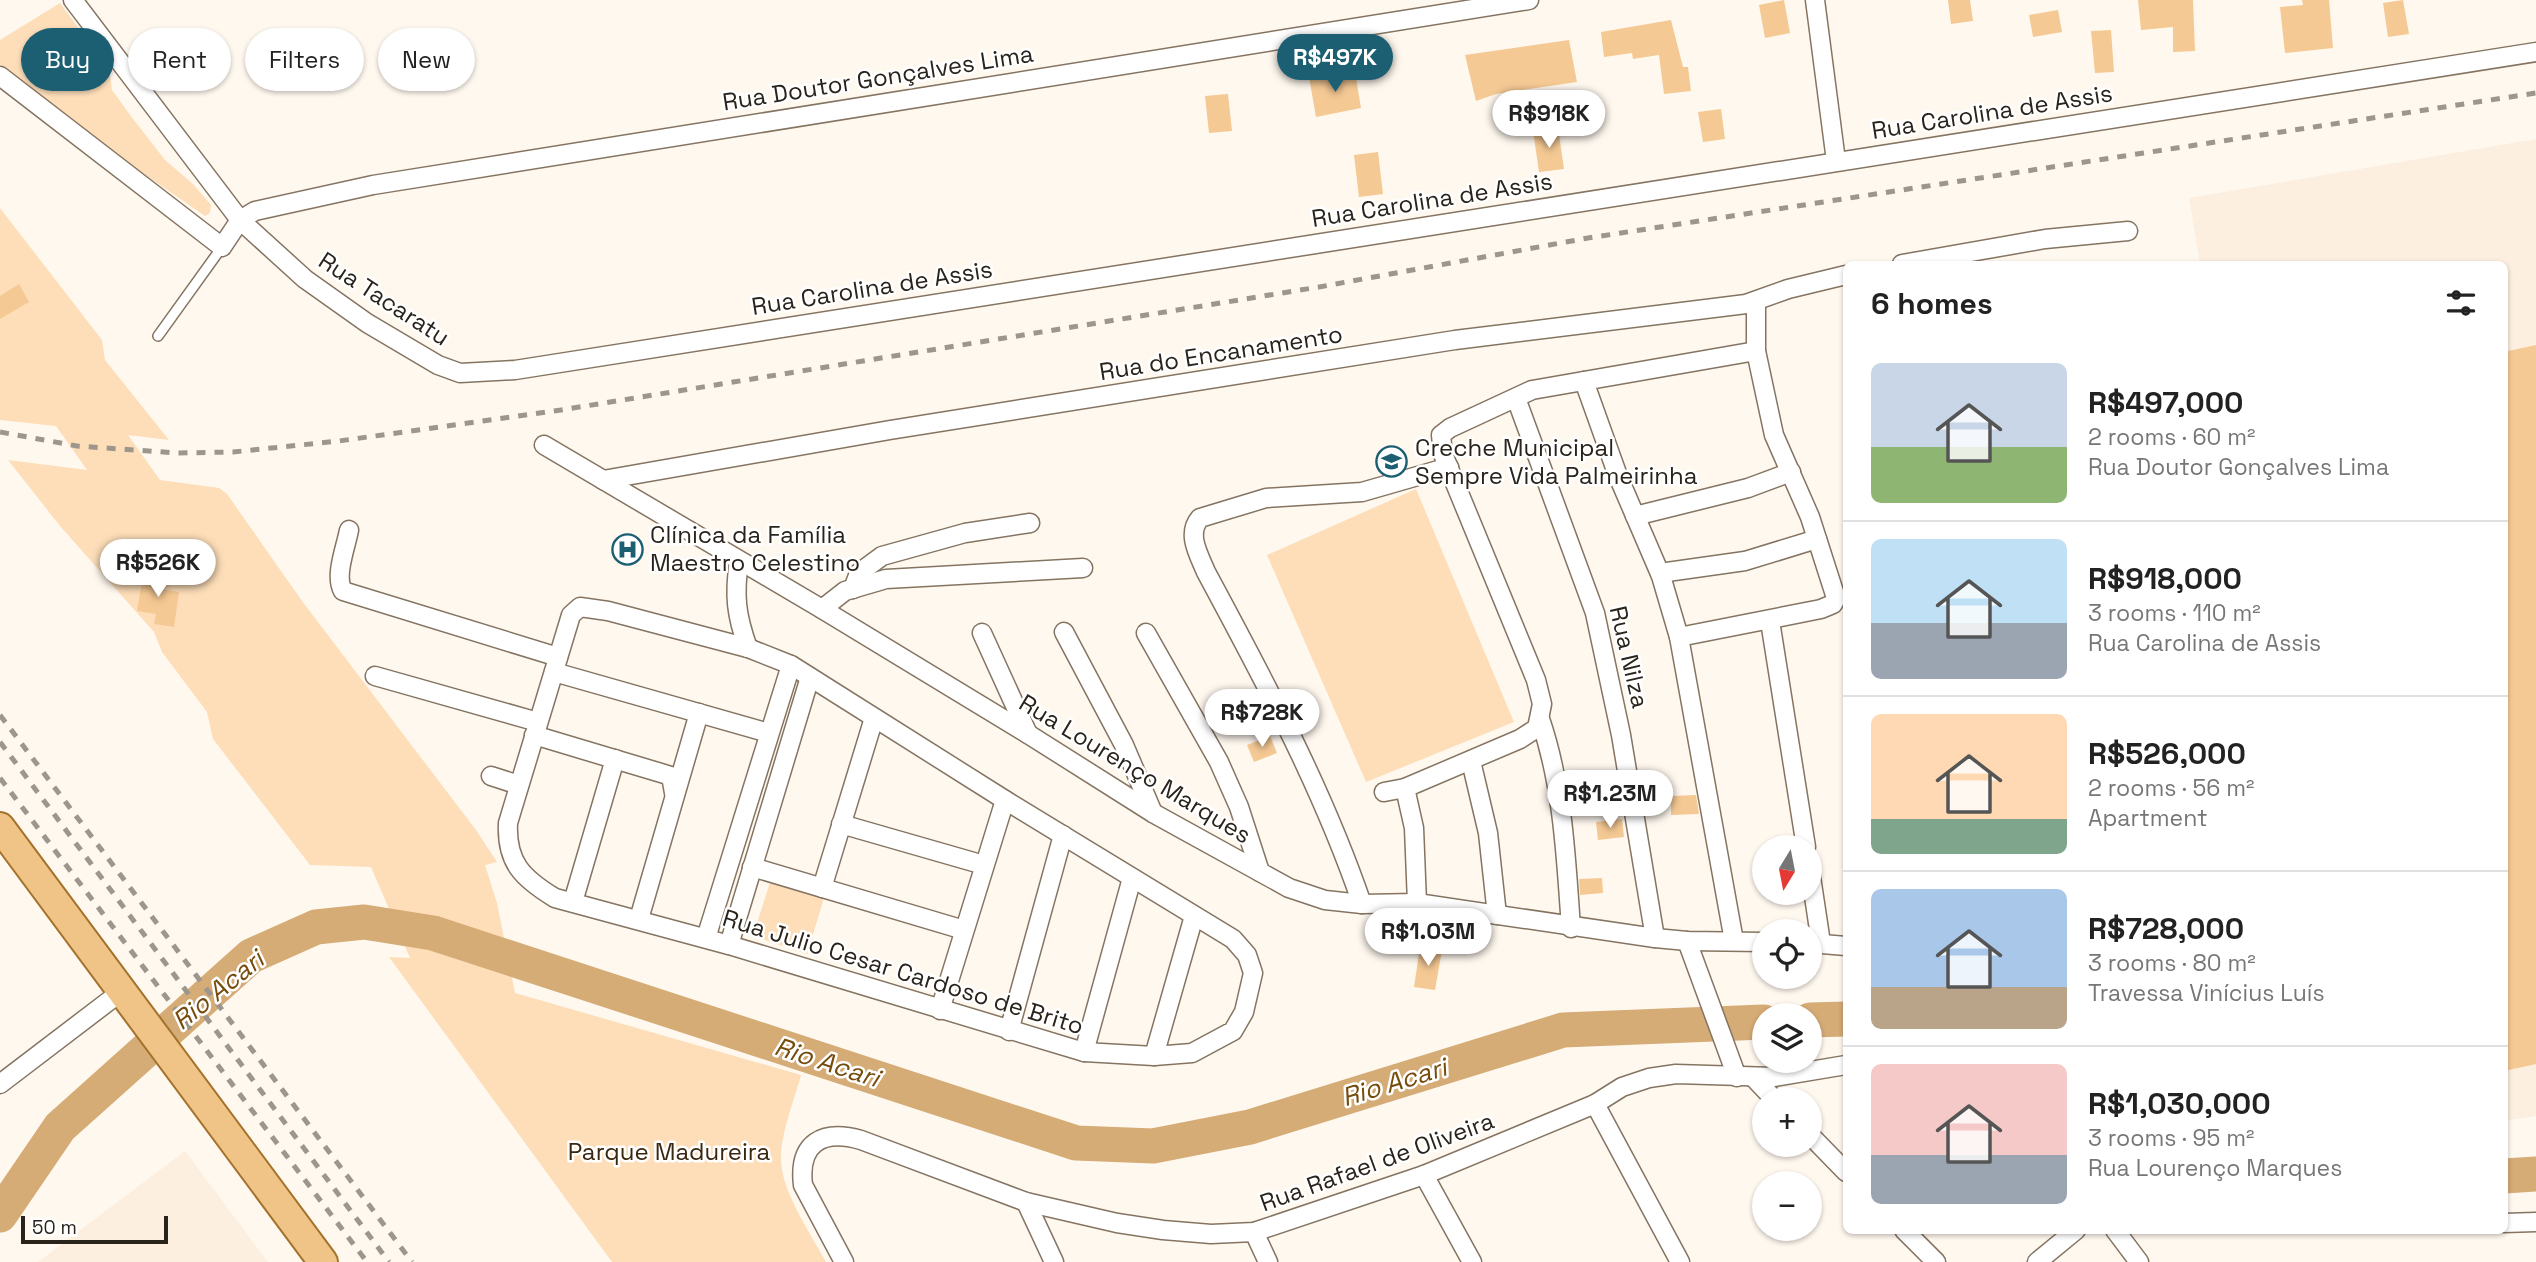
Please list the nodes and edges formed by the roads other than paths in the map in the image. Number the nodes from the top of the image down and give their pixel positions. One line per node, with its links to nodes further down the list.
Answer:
1 (73, 0): 7 (street, Rua Tacaratu)
2 (1529, 0): 7 (street, Rua Doutor Gonçalves Lima)
3 (1815, 0): 6 (street)
4 (2536, 52): 6 (street, Rua Carolina de Assis)
5 (0, 76): 9 (street)
6 (1836, 161): 15 (street, Rua Carolina de Assis)
7 (240, 220): 9 (street); 15 (street, Rua Tacaratu)
8 (2128, 231): 10 (street)
9 (222, 247): 13 (lane)
10 (1919, 261)
11 (1843, 276): 12 (street, Rua do Encanamento)
12 (1756, 301): 14 (street); 21 (street, Rua do Encanamento)
13 (158, 336)
14 (1756, 351): 16 (street); 20 (street)
15 (460, 373)
16 (1584, 381): 17 (street); 22 (street)
17 (1516, 398): 19 (street); 74 (street, Rua Nilza)
18 (544, 445): 21 (street, Rua Lourenço Marques)
19 (1449, 467): 43 (street); 67 (street)
20 (1791, 472): 22 (street); 25 (street)
21 (603, 480): 26 (street, Rua Lourenço Marques)
22 (1635, 516): 28 (street)
23 (1030, 523): 29 (street)
24 (349, 530): 37 (street)
25 (1817, 539): 28 (street); 31 (street)
26 (739, 561): 30 (street, Rua Lourenço Marques); 36 (street)
27 (1083, 568): 29 (street)
28 (1660, 573): 35 (street)
29 (853, 589): 30 (street)
30 (822, 608): 46 (street, Rua Lourenço Marques)
31 (1770, 621): 35 (street); 59 (street)
32 (1064, 632): 55 (street)
33 (982, 633): 46 (street)
34 (1146, 633): 62 (street)
35 (1679, 636): 76 (street)
36 (748, 648): 37 (street, Rua Julio Cesar Cardoso de Brito); 38 (street, Rua Julio Cesar Cardoso de Brito)
37 (556, 665): 41 (street); 44 (street, Rua Julio Cesar Cardoso de Brito)
38 (791, 665): 40 (street, Rua Julio Cesar Cardoso de Brito); 45 (street)
39 (375, 676): 44 (street)
40 (810, 677): 42 (street, Rua Julio Cesar Cardoso de Brito); 61 (street)
41 (699, 713): 45 (street); 52 (street)
42 (874, 718): 54 (street, Rua Julio Cesar Cardoso de Brito); 56 (street)
43 (1540, 719): 48 (street); 71 (street)
44 (536, 729): 47 (street); 50 (street, Rua Julio Cesar Cardoso de Brito)
45 (769, 733): 73 (street)
46 (1028, 734): 55 (street, Rua Lourenço Marques)
47 (615, 759): 52 (street); 65 (street)
48 (1471, 761): 51 (street); 68 (street)
49 (491, 776): 50 (street)
50 (519, 785): 65 (street, Rua Julio Cesar Cardoso de Brito)
51 (1405, 788): 53 (street); 66 (street)
52 (674, 790): 70 (street)
53 (1384, 792)
54 (1005, 800): 58 (street, Rua Julio Cesar Cardoso de Brito); 60 (street)
55 (1153, 813): 62 (street, Rua Lourenço Marques)
56 (841, 824): 60 (street); 64 (street)
57 (0, 827): 81 (main road)
58 (1063, 835): 63 (street, Rua Julio Cesar Cardoso de Brito); 83 (street)
59 (1804, 835)
60 (984, 865): 72 (street)
61 (752, 867): 64 (street); 79 (street)
62 (1260, 872): 67 (street, Rua Lourenço Marques)
63 (1132, 878): 69 (street, Rua Julio Cesar Cardoso de Brito); 84 (street)
64 (822, 888): 72 (street)
65 (573, 902): 70 (street, Rua Julio Cesar Cardoso de Brito)
66 (1417, 903): 67 (street, Rua Lourenço Marques); 68 (street, Rua Lourenço Marques)
67 (1362, 904)
68 (1497, 915): 71 (street, Rua Lourenço Marques)
69 (1194, 916): 85 (street); 85 (street, Rua Julio Cesar Cardoso de Brito)
70 (639, 919): 73 (street, Rua Julio Cesar Cardoso de Brito)
71 (1571, 928): 74 (street, Rua Lourenço Marques)
72 (964, 930): 82 (street)
73 (706, 938): 79 (street, Rua Julio Cesar Cardoso de Brito)
74 (1655, 938): 75 (street, Rua Lourenço Marques)
75 (1687, 941): 76 (street, Rua Lourenço Marques); 87 (street)
76 (1734, 941): 77 (street, Rua Lourenço Marques)
77 (1752, 942)
78 (1822, 944): 80 (street)
79 (729, 945): 82 (street, Rua Julio Cesar Cardoso de Brito)
80 (1843, 946)
81 (127, 998): 88 (street); 101 (main road)
82 (940, 1010): 83 (street, Rua Julio Cesar Cardoso de Brito)
83 (1009, 1031): 84 (street, Rua Julio Cesar Cardoso de Brito)
84 (1084, 1052): 85 (street, Rua Julio Cesar Cardoso de Brito)
85 (1154, 1056)
86 (1843, 1065): 87 (street, Rua Rafael de Oliveira)
87 (1745, 1078): 89 (street); 90 (street, Rua Rafael de Oliveira)
88 (0, 1084)
89 (1757, 1087)
90 (1595, 1104): 93 (street, Rua Rafael de Oliveira); 106 (street)
91 (1822, 1147): 92 (street)
92 (1843, 1169)
93 (1424, 1175): 97 (street, Rua Rafael de Oliveira); 105 (street)
94 (1027, 1202): 97 (street, Rua Rafael de Oliveira); 102 (street, Rua Rafael de Oliveira); 103 (street)
95 (2536, 1222): 96 (street)
96 (2508, 1223)
97 (1254, 1232): 104 (street)
98 (1908, 1234): 107 (street)
99 (2071, 1234): 108 (street)
100 (2118, 1234): 109 (street)
101 (323, 1262)
102 (844, 1262)
103 (1054, 1262)
104 (1269, 1262)
105 (1472, 1262)
106 (1680, 1262)
107 (1936, 1262)
108 (2037, 1262)
109 (2140, 1262)

